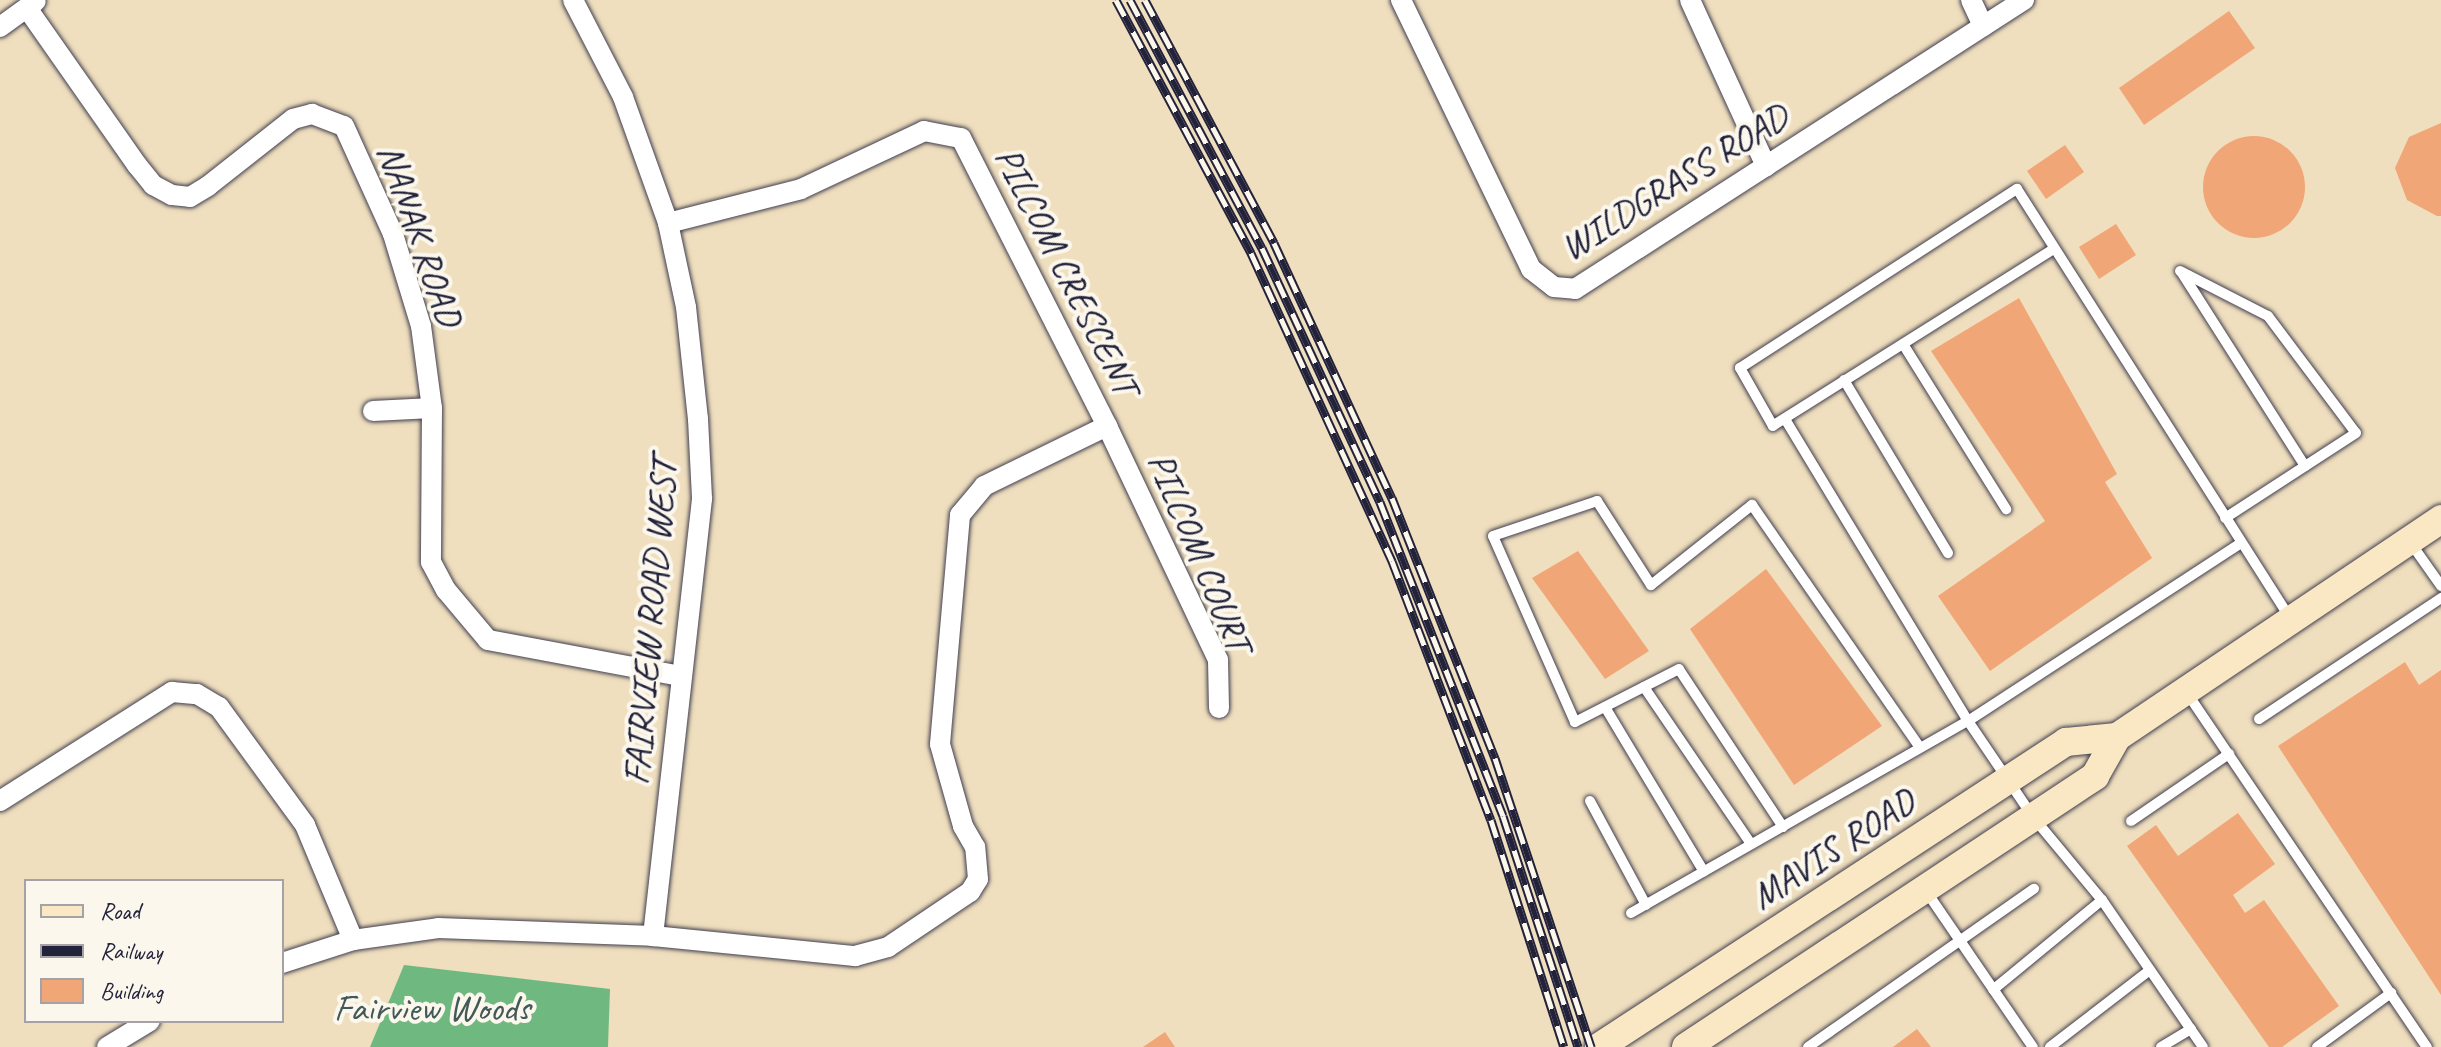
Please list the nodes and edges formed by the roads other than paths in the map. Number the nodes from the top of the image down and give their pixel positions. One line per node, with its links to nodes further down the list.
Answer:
1 (1401, 0): 9 (street, WILDGRASS ROAD)
2 (1690, 0): 9 (street)
3 (1971, 0): 7 (street)
4 (2024, 0): 7 (street, WILDGRASS ROAD)
5 (577, 1): 10 (street, FAIRVIEW ROAD WEST)
6 (32, 4): 8 (street); 14 (street, NANAK ROAD)
7 (1983, 26): 9 (street, WILDGRASS ROAD)
8 (0, 27)
9 (1766, 166)
10 (668, 223): 17 (street, PILCOM CRESCENT); 28 (street, FAIRVIEW ROAD WEST)
11 (2052, 250): 12 (lane); 16 (lane); 20 (lane)
12 (1903, 344): 13 (lane); 19 (lane)
13 (1844, 380): 16 (lane); 24 (lane)
14 (432, 408): 15 (street); 28 (street, NANAK ROAD)
15 (373, 411)
16 (1785, 419): 34 (lane)
17 (1107, 426): 32 (street, PILCOM COURT); 51 (street, PILCOM CRESCENT)
18 (2305, 466): 18 (lane); 20 (lane)
19 (2006, 509)
20 (2225, 518): 23 (lane)
21 (2441, 519): 22 (main road, MAVIS ROAD)
22 (2409, 540): 25 (lane); 27 (main road, MAVIS ROAD)
23 (2241, 543): 27 (lane); 34 (lane)
24 (1948, 553)
25 (2441, 586)
26 (2441, 598): 33 (lane)
27 (2290, 618): 30 (main road, MAVIS ROAD)
28 (681, 676): 51 (street, FAIRVIEW ROAD WEST)
29 (1644, 687): 31 (lane); 43 (lane); 44 (lane)
30 (2186, 691): 35 (main road, MAVIS ROAD); 37 (lane)
31 (1605, 707): 36 (lane); 45 (lane)
32 (1219, 708)
33 (2259, 719)
34 (1968, 721): 36 (lane); 38 (lane)
35 (2117, 737): 38 (main road, MAVIS ROAD); 41 (main road, MAVIS ROAD)
36 (1920, 748): 43 (lane)
37 (2229, 754): 42 (lane); 57 (lane)
38 (2007, 780): 41 (lane); 61 (main road, MAVIS ROAD)
39 (0, 801): 53 (street)
40 (1590, 801): 49 (lane)
41 (2033, 817): 47 (main road, MAVIS ROAD); 48 (lane)
42 (2131, 821)
43 (1783, 827): 44 (lane)
44 (1751, 844): 45 (lane)
45 (1704, 872): 49 (lane)
46 (2034, 889): 52 (lane)
47 (1924, 890): 52 (lane); 62 (main road, MAVIS ROAD)
48 (2102, 900): 55 (lane); 56 (lane)
49 (1646, 905): 50 (lane)
50 (1631, 913)
51 (653, 936): 53 (street, PILCOM CRESCENT)
52 (1957, 939): 56 (lane); 63 (lane)
53 (353, 940): 54 (street, PILCOM CRESCENT)
54 (284, 962)
55 (2150, 970): 59 (lane); 65 (lane)
56 (1993, 990): 64 (lane)
57 (2391, 993): 68 (lane); 69 (lane)
58 (147, 1023): 60 (street)
59 (2191, 1029): 66 (lane); 67 (lane)
60 (111, 1046)
61 (1599, 1047)
62 (1686, 1047)
63 (1808, 1047)
64 (2033, 1047)
65 (2050, 1047)
66 (2161, 1047)
67 (2203, 1047)
68 (2317, 1047)
69 (2427, 1047)

